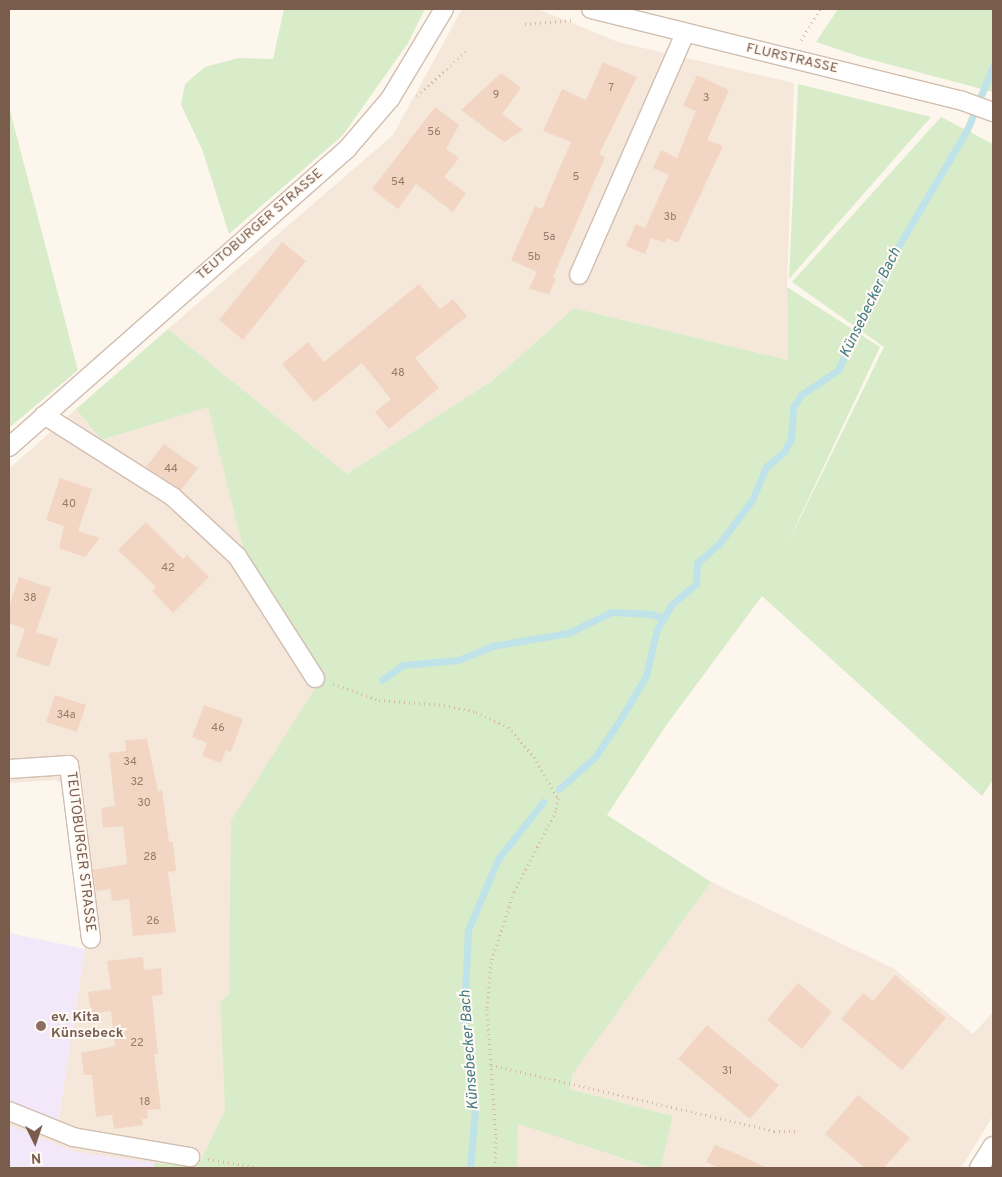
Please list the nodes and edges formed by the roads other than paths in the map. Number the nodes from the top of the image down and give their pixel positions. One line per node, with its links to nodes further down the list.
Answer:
1 (444, 9): 6 (street, TEUTOBURGER STRASSE)
2 (591, 9): 3 (street, FLURSTRASSE)
3 (685, 34): 4 (street, FLURSTRASSE); 5 (street)
4 (993, 112)
5 (579, 275)
6 (44, 416): 7 (street, TEUTOBURGER STRASSE); 8 (street)
7 (9, 447)
8 (315, 678)
9 (9, 769): 10 (street, TEUTOBURGER STRASSE)
10 (90, 940)
11 (9, 1111): 13 (street)
12 (993, 1146): 14 (street)
13 (190, 1157)
14 (979, 1168)

